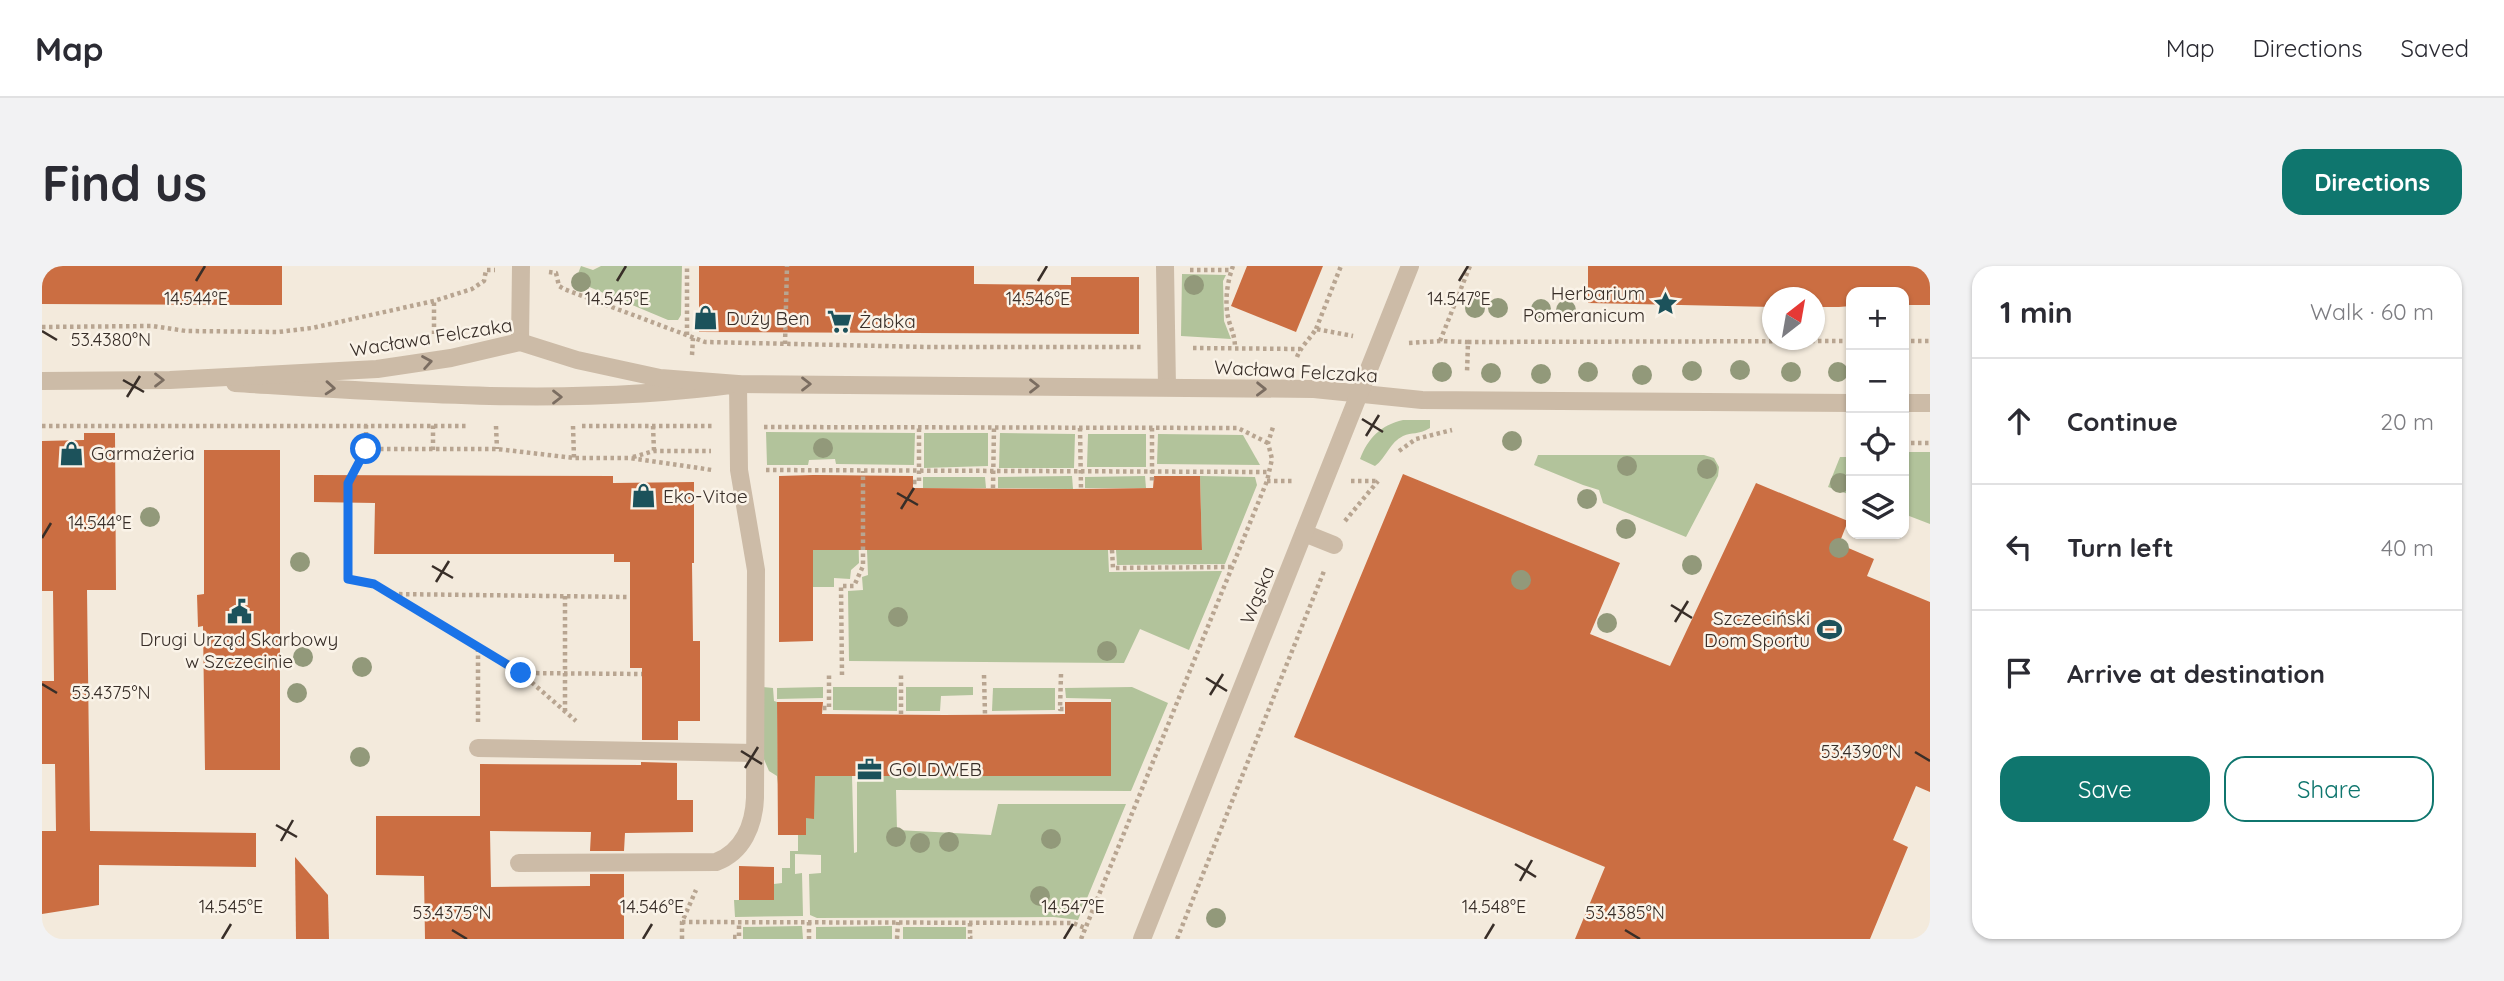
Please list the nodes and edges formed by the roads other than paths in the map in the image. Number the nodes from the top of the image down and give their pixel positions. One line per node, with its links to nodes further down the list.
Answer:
1 (521, 266): 4 (street)
2 (1165, 266): 8 (street)
3 (1410, 266): 9 (street, Wąska)
4 (520, 342): 5 (street, Wacława Felczaka, one-way to 4); 7 (street, Wacława Felczaka)
5 (188, 380): 6 (street, Wacława Felczaka, one-way to 5); 7 (street, one-way to 7)
6 (42, 381)
7 (738, 384): 8 (street, Wacława Felczaka, one-way to 8); 16 (street)
8 (1167, 387): 9 (street, Wacława Felczaka, one-way to 9)
9 (1359, 393): 10 (street, Wacława Felczaka); 13 (street, Wąska)
10 (1846, 403)
11 (1909, 403): 12 (street)
12 (1930, 403)
13 (1304, 533): 14 (street); 18 (street, Wąska)
14 (1334, 545)
15 (478, 748): 16 (street)
16 (755, 753): 17 (street)
17 (519, 863)
18 (1142, 939)

